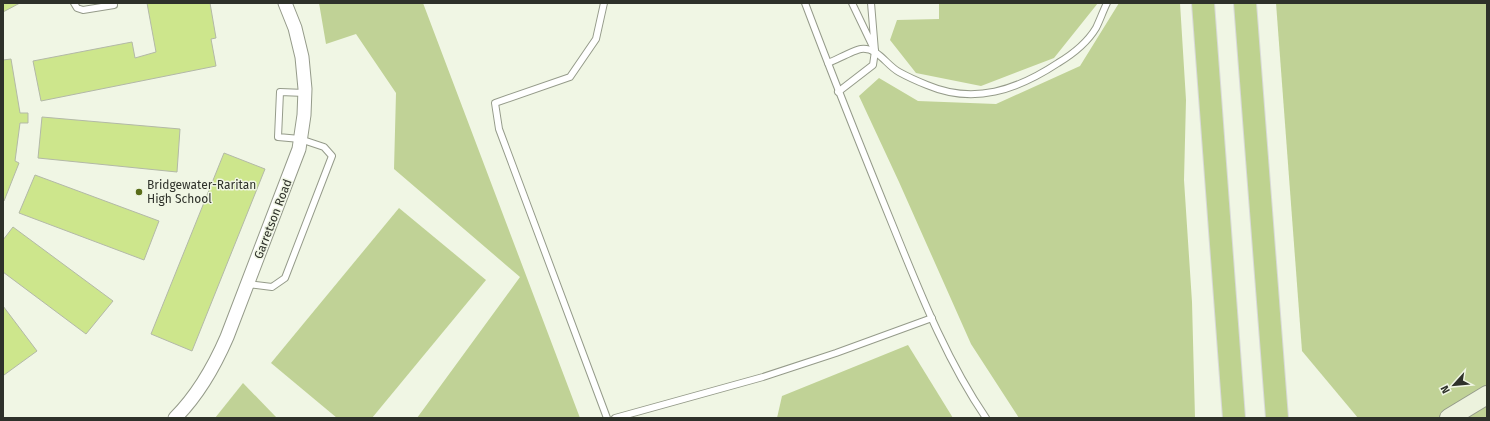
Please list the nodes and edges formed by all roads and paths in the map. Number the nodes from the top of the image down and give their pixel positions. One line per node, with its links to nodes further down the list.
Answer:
1 (74, 3): 2 (lane)
2 (113, 3)
3 (285, 3): 14 (street, Garretson Road)
4 (604, 3): 20 (lane)
5 (805, 3): 12 (lane)
6 (852, 3): 11 (lane)
7 (871, 3): 11 (lane)
8 (1107, 3): 11 (lane)
9 (1204, 3): 23 (highway)
10 (1245, 3): 24 (highway)
11 (875, 51): 12 (lane); 13 (lane)
12 (828, 63): 13 (lane)
13 (838, 92): 17 (lane)
14 (305, 93): 15 (street, Garretson Road); 15 (lane)
15 (300, 139): 16 (street, Garretson Road); 16 (lane)
16 (247, 284): 19 (street, Garretson Road)
17 (932, 318): 21 (lane); 22 (lane)
18 (1487, 395): 25 (street)
19 (175, 418)
20 (607, 418)
21 (615, 418)
22 (986, 418)
23 (1234, 418)
24 (1277, 418)
25 (1449, 418)

